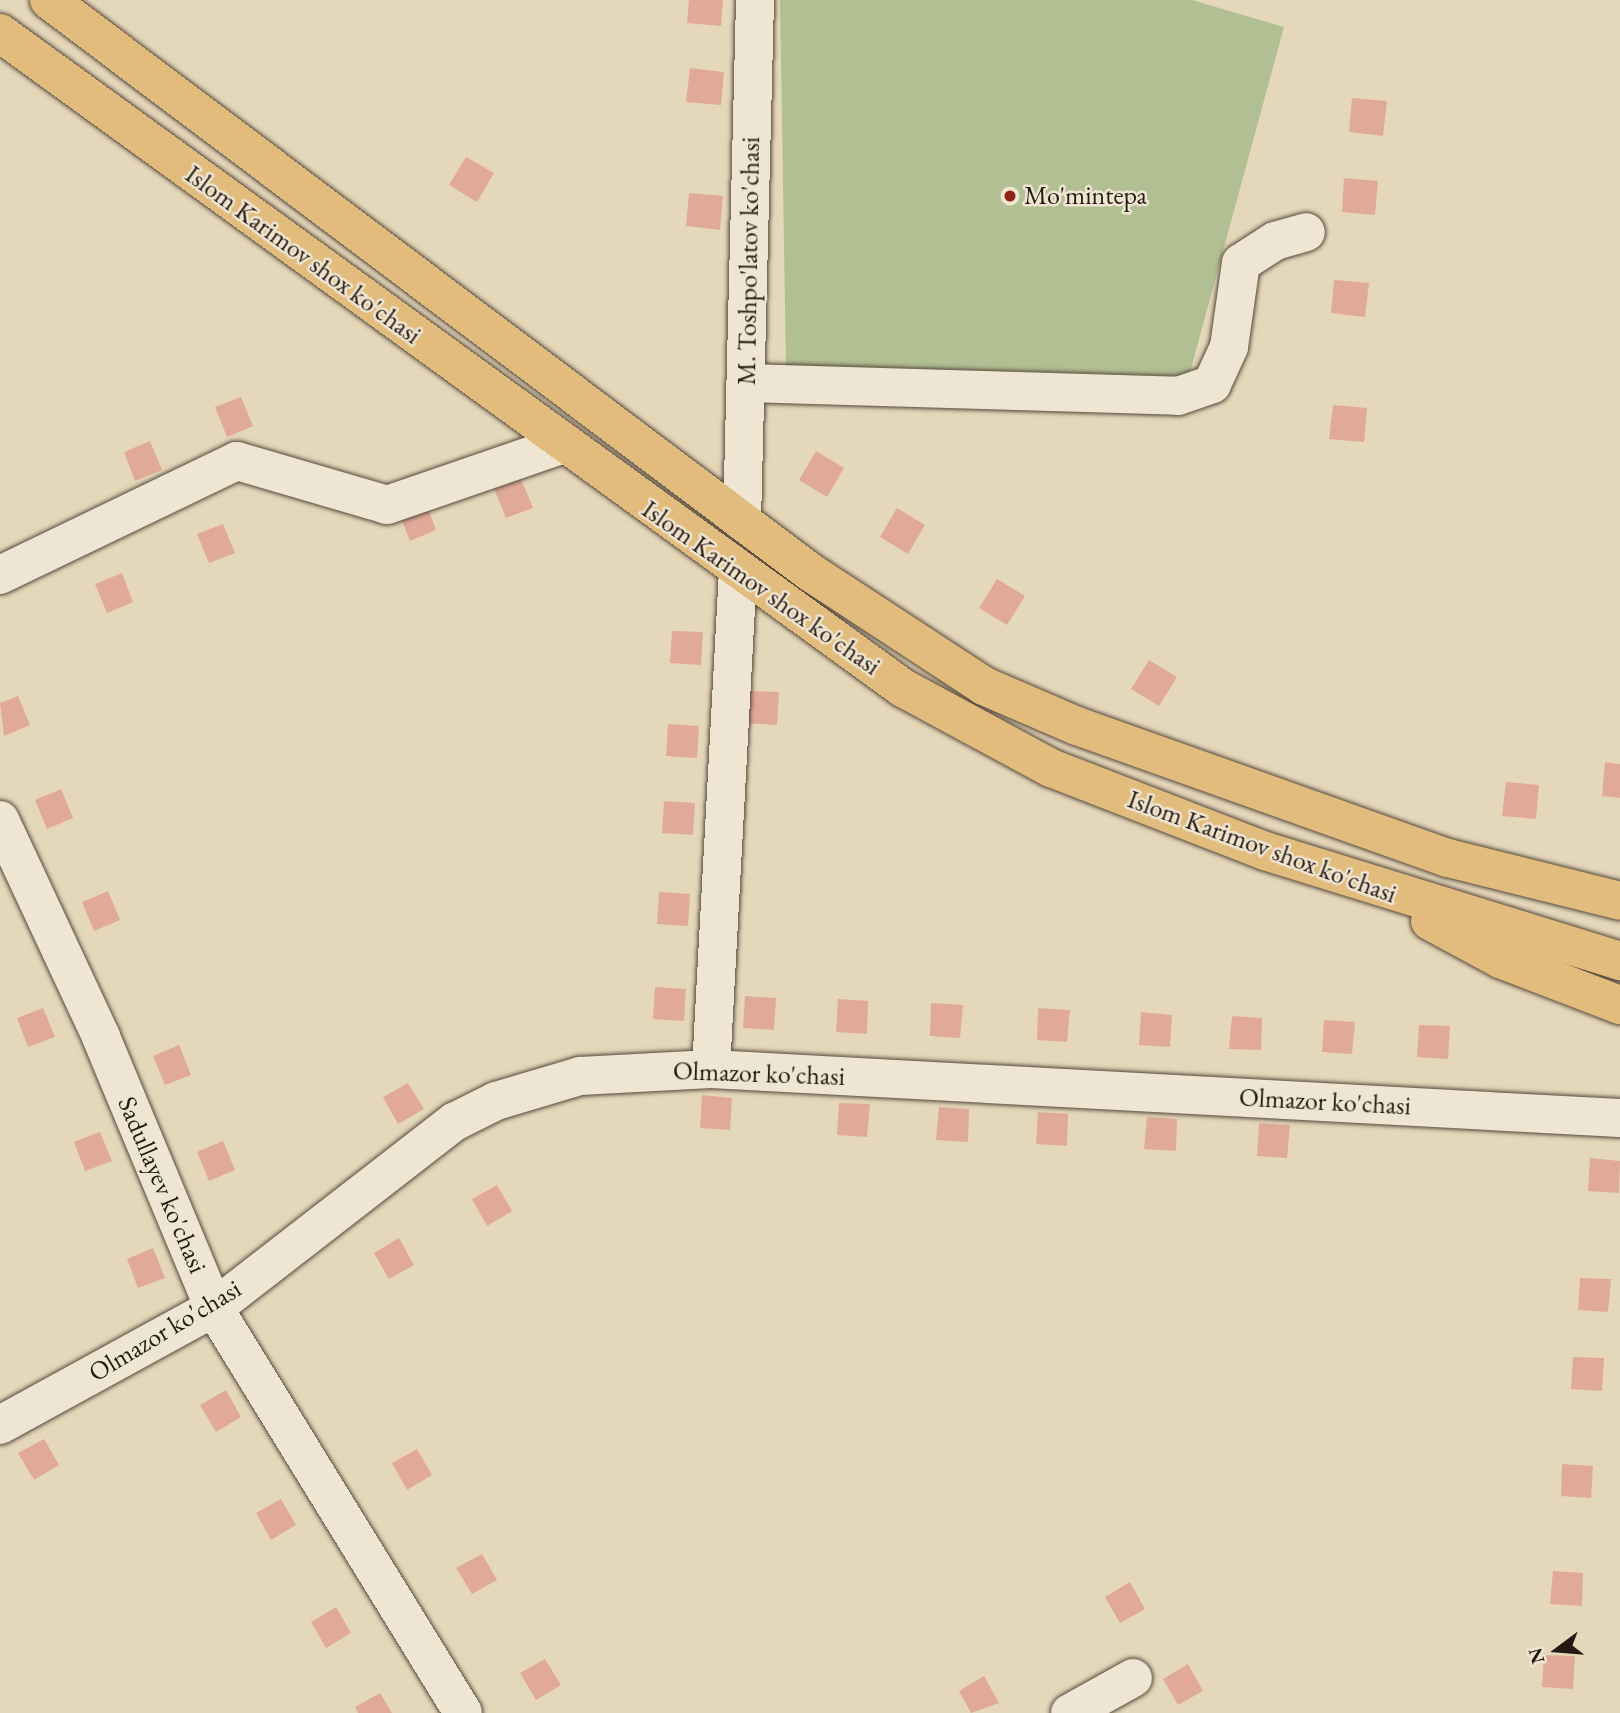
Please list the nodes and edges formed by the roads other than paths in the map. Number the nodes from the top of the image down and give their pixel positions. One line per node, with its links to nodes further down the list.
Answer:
1 (48, 0): 5 (main road, Islom Karimov shox ko'chasi)
2 (755, 0): 7 (street, M. Toshpo'latov ko'chasi)
3 (0, 33): 6 (main road, Islom Karimov shox ko'chasi)
4 (1306, 232): 7 (street)
5 (366, 238): 6 (main road); 9 (main road, Islom Karimov shox ko'chasi)
6 (334, 278): 8 (main road, Islom Karimov shox ko'chasi)
7 (746, 383): 9 (street, M. Toshpo'latov ko'chasi)
8 (561, 445): 10 (main road, Islom Karimov shox ko'chasi); 11 (street)
9 (742, 521): 14 (main road, Islom Karimov shox ko'chasi)
10 (738, 574): 13 (main road, Islom Karimov shox ko'chasi); 17 (street)
11 (0, 575)
12 (0, 820): 19 (street, Sadullayev ko'chasi)
13 (1404, 899): 15 (main road, Islom Karimov shox ko'chasi); 16 (main road)
14 (1620, 901)
15 (1620, 961)
16 (1620, 1005)
17 (711, 1069): 18 (street, Olmazor ko'chasi); 19 (street, Olmazor ko'chasi)
18 (1620, 1118)
19 (214, 1308): 20 (street, Olmazor ko'chasi); 22 (street, Sadullayev ko'chasi)
20 (0, 1425)
21 (1133, 1678): 23 (street)
22 (463, 1713)
23 (1070, 1713)

